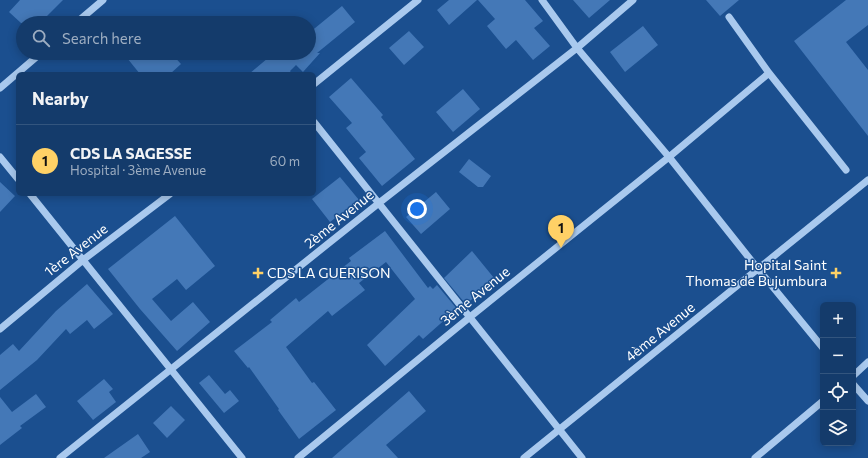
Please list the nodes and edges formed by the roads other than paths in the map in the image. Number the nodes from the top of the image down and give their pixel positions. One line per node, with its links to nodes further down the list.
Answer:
1 (103, 0): 5 (street)
2 (418, 0): 12 (street)
3 (542, 0): 7 (street)
4 (633, 0): 7 (street, 2ème Avenue)
5 (84, 16)
6 (729, 17): 10 (street)
7 (577, 48): 16 (street); 22 (street, 2ème Avenue)
8 (33, 60): 9 (street)
9 (19, 72)
10 (769, 73): 16 (street, 3ème Avenue); 17 (street)
11 (16, 74): 13 (street)
12 (316, 82)
13 (0, 88)
14 (316, 124): 22 (street)
15 (0, 157): 18 (street)
16 (669, 157): 24 (street); 25 (street, 3ème Avenue)
17 (846, 170)
18 (16, 177)
19 (868, 180): 24 (street, 4ème Avenue)
20 (32, 196): 23 (street)
21 (167, 196): 23 (street, 1ère Avenue)
22 (379, 203): 25 (street); 29 (street, 2ème Avenue)
23 (83, 260): 26 (street, 1ère Avenue); 29 (street)
24 (758, 269): 27 (street); 34 (street, 4ème Avenue)
25 (470, 317): 34 (street); 37 (street, 3ème Avenue)
26 (0, 329)
27 (820, 344)
28 (868, 362): 30 (street)
29 (171, 370): 35 (street, 2ème Avenue); 36 (street)
30 (855, 374)
31 (856, 387): 32 (street)
32 (868, 401)
33 (820, 404): 40 (street)
34 (558, 430): 38 (street, 4ème Avenue); 39 (street)
35 (60, 458)
36 (242, 458)
37 (298, 458)
38 (524, 458)
39 (582, 458)
40 (755, 458)

